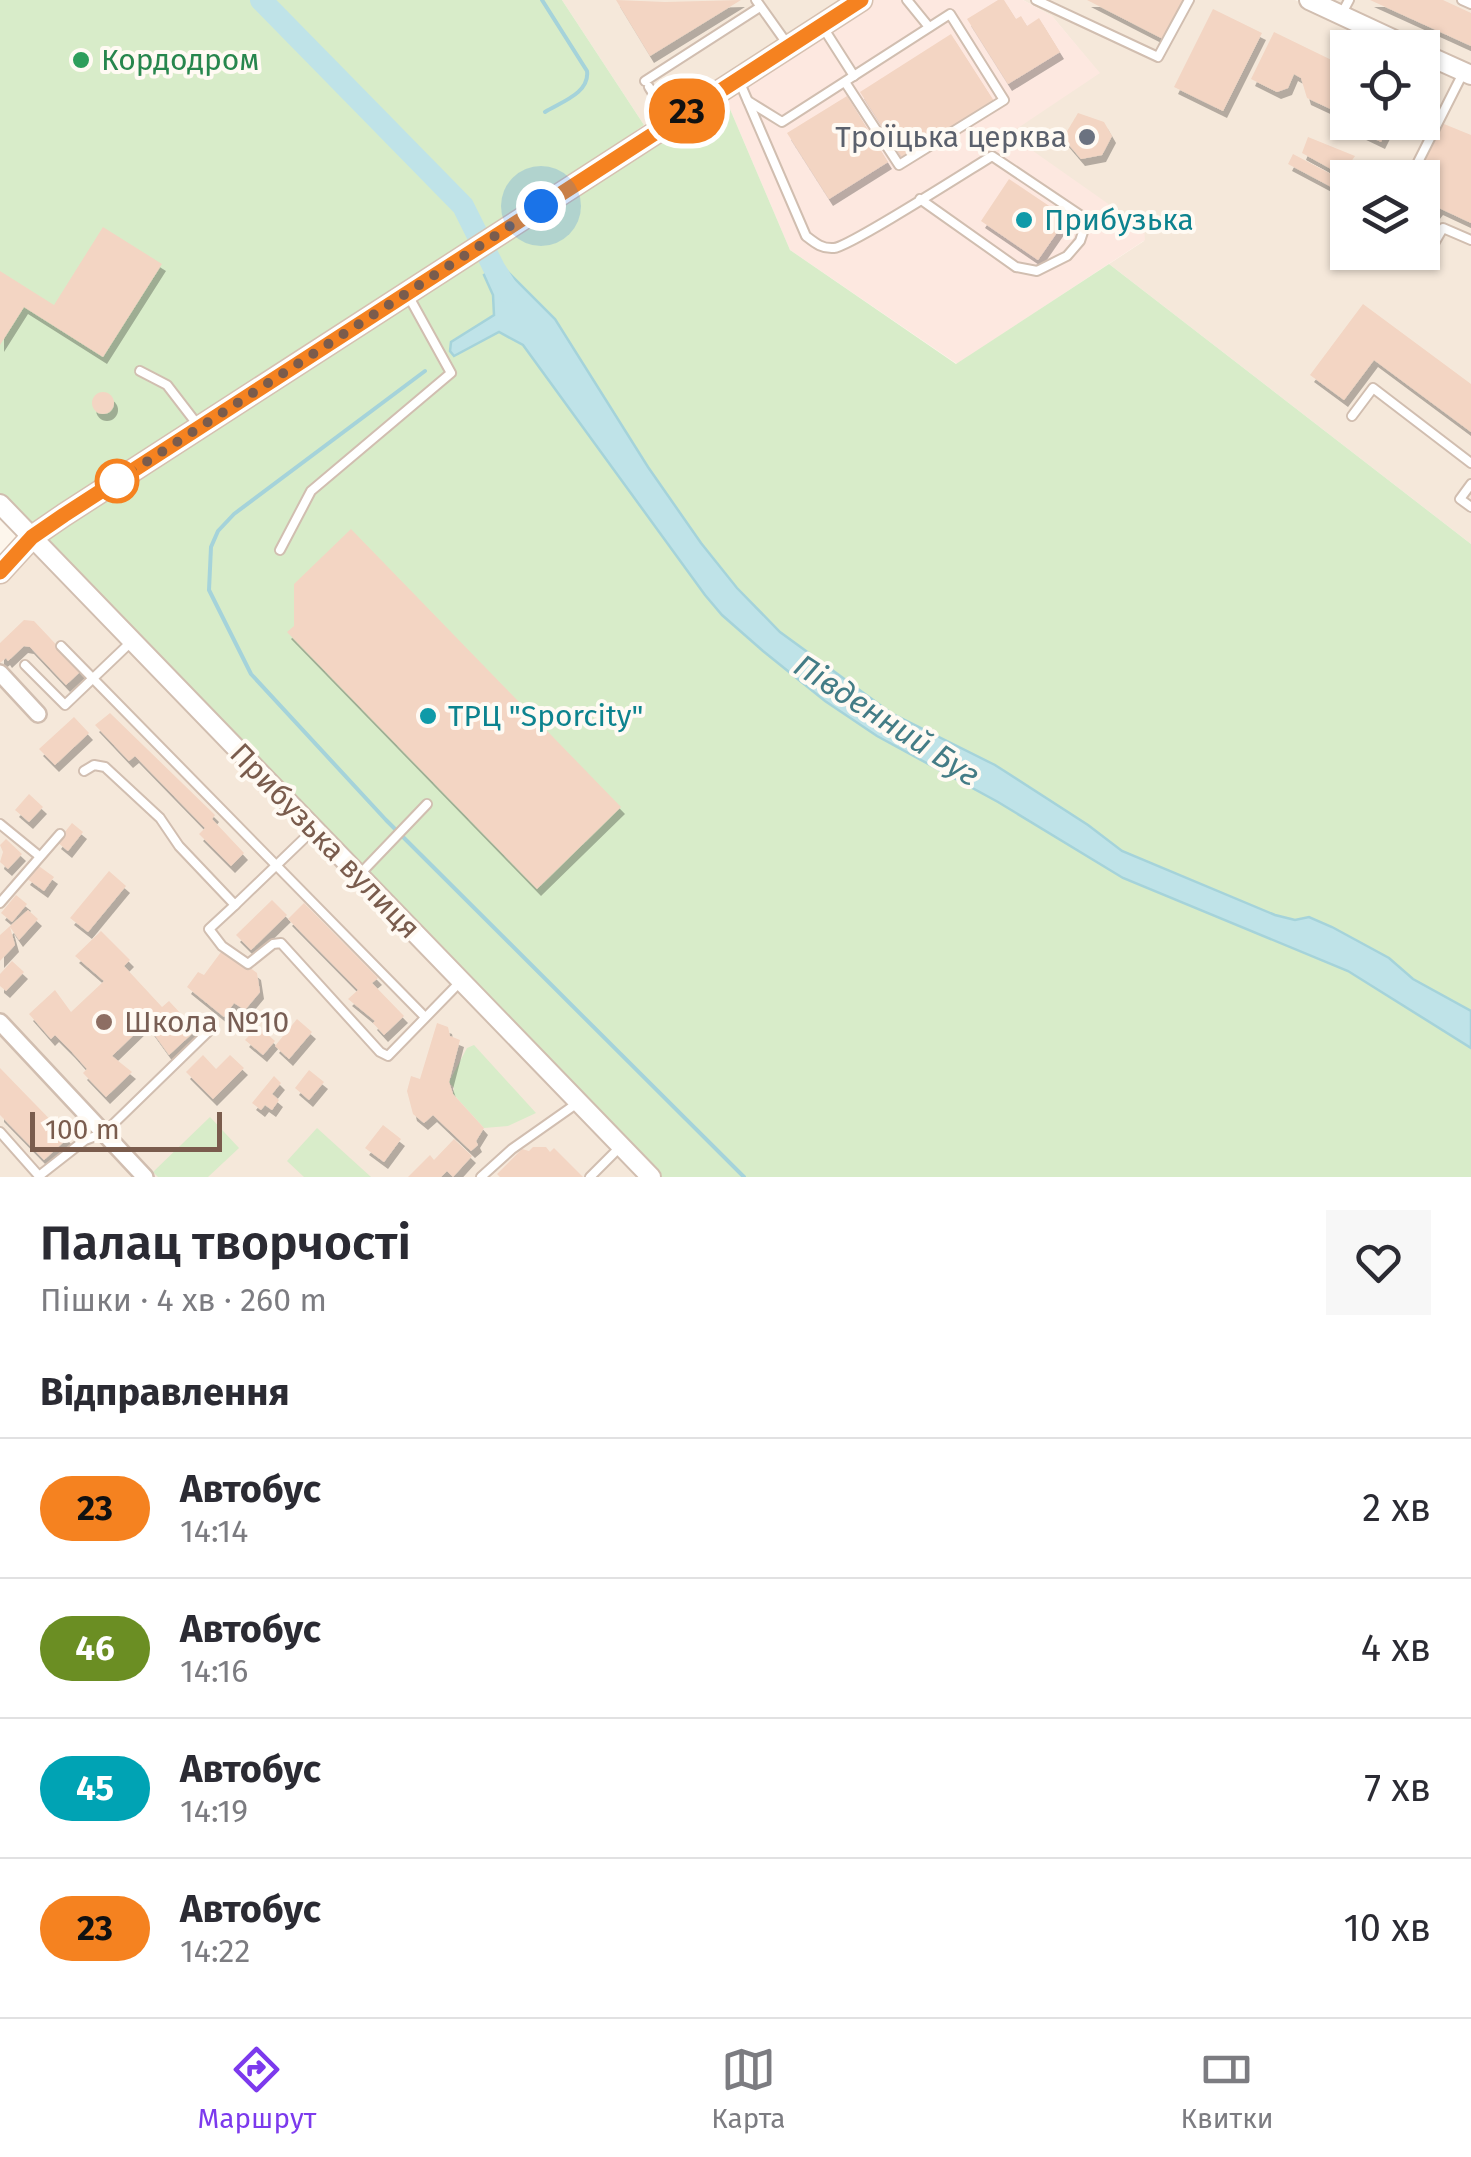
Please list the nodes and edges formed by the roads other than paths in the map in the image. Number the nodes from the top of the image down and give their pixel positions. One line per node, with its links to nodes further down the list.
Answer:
1 (861, 0): 10 (main road)
2 (907, 0): 11 (lane)
3 (1036, 0): 4 (lane)
4 (1189, 0)
5 (1309, 0): 9 (street)
6 (1462, 0): 8 (lane)
7 (758, 3): 13 (lane); 20 (lane)
8 (1471, 4)
9 (1345, 8): 12 (street)
10 (822, 25): 13 (main road); 16 (lane)
11 (930, 27): 16 (lane); 18 (lane)
12 (1382, 30)
13 (788, 46): 17 (main road)
14 (1440, 60): 15 (street)
15 (1467, 73): 21 (lane)
16 (854, 76): 18 (lane)
17 (738, 78): 19 (lane); 20 (main road)
18 (845, 82): 19 (lane)
19 (748, 100): 22 (lane)
20 (670, 122): 25 (main road)
21 (1420, 160)
22 (920, 199): 22 (lane)
23 (1440, 233): 24 (lane)
24 (1471, 240)
25 (407, 293): 28 (main road); 34 (lane)
26 (140, 371): 28 (lane)
27 (1352, 416): 29 (lane)
28 (199, 428): 33 (main road)
29 (1471, 462)
30 (1471, 484): 32 (lane)
31 (0, 504): 33 (street, Прибузька вулиця)
32 (1471, 507)
33 (32, 537): 35 (main road); 36 (street, Прибузька вулиця)
34 (280, 550)
35 (0, 572)
36 (132, 641): 40 (lane); 45 (street, Прибузька вулиця)
37 (61, 646): 40 (lane)
38 (24, 665): 40 (lane)
39 (0, 673): 41 (street)
40 (92, 679): 48 (lane)
41 (38, 714)
42 (84, 771): 51 (lane)
43 (427, 804): 49 (lane)
44 (0, 824): 47 (lane)
45 (314, 829): 48 (lane); 49 (street, Прибузька вулиця)
46 (60, 834): 47 (lane)
47 (38, 855): 50 (lane)
48 (277, 864): 51 (lane); 53 (lane)
49 (359, 876): 52 (street, Прибузька вулиця)
50 (0, 903)
51 (235, 905): 53 (lane)
52 (461, 981): 53 (lane); 56 (street, Прибузька вулиця)
53 (425, 1018)
54 (0, 1022): 58 (street)
55 (210, 1029): 58 (lane)
56 (578, 1102): 59 (street, Прибузька вулиця); 62 (lane)
57 (0, 1132): 60 (lane)
58 (104, 1133): 60 (lane); 61 (street)
59 (621, 1146): 63 (lane); 64 (street, Прибузька вулиця)
60 (39, 1176)
61 (145, 1177)
62 (481, 1177)
63 (590, 1177)
64 (651, 1177)

